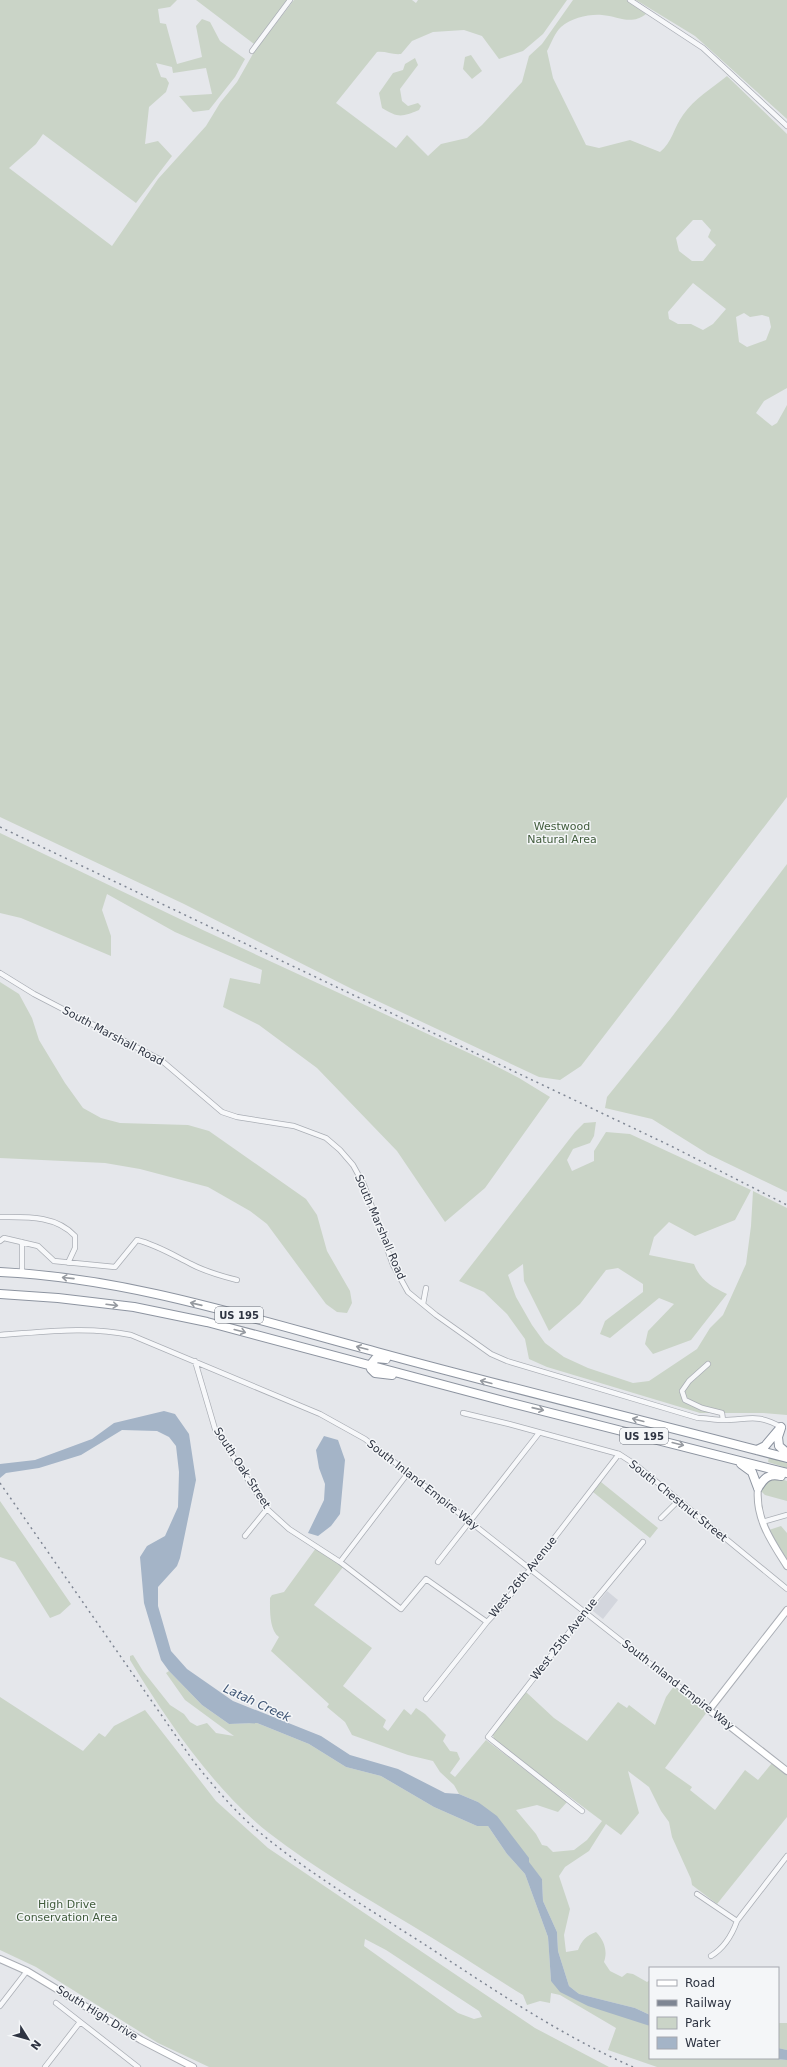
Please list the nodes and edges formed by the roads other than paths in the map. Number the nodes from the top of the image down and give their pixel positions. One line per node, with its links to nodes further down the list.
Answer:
1 (290, 0): 3 (street)
2 (630, 0): 4 (street)
3 (252, 50)
4 (787, 126)
5 (0, 973): 15 (street, South Marshall Road)
6 (0, 1217): 9 (street)
7 (0, 1241): 8 (street)
8 (22, 1242): 9 (street); 11 (street)
9 (68, 1263): 12 (street)
10 (0, 1272): 11 (highway, US 195)
11 (22, 1273): 20 (highway, US 195, one-way to 11)
12 (237, 1280)
13 (426, 1288): 15 (street)
14 (0, 1294): 19 (highway, US 195, one-way to 19)
15 (423, 1304): 22 (street, South Marshall Road)
16 (0, 1335): 17 (street, South Inland Empire Way)
17 (195, 1360): 31 (street, South Inland Empire Way); 35 (street, South Oak Street)
18 (708, 1364): 22 (street)
19 (371, 1365): 20 (highway); 28 (highway, US 195, one-way to 28)
20 (453, 1373): 25 (highway, US 195, one-way to 20)
21 (463, 1413): 24 (street, South Chestnut Street)
22 (724, 1420): 23 (street, South Marshall Road)
23 (784, 1425): 25 (highway); 26 (highway)
24 (539, 1433): 27 (street, South Chestnut Street); 38 (street)
25 (757, 1450): 29 (highway, US 195)
26 (787, 1453)
27 (619, 1454): 34 (street, South Chestnut Street); 45 (street, West 26th Avenue)
28 (724, 1457): 30 (highway, US 195); 33 (highway)
29 (787, 1458)
30 (787, 1473)
31 (408, 1474): 38 (street, South Inland Empire Way); 42 (street)
32 (787, 1477): 33 (highway)
33 (758, 1488): 39 (street)
34 (678, 1501): 37 (street); 46 (street, South Chestnut Street)
35 (267, 1509): 40 (street); 42 (street, South Oak Street)
36 (787, 1515): 39 (street)
37 (661, 1518)
38 (469, 1522): 43 (street); 45 (street, South Inland Empire Way)
39 (762, 1522): 44 (street)
40 (245, 1536)
41 (643, 1542): 48 (street, West 25th Avenue)
42 (340, 1562): 49 (street, South Oak Street)
43 (438, 1562)
44 (787, 1566)
45 (530, 1570): 48 (street, South Inland Empire Way); 49 (street, West 26th Avenue)
46 (787, 1588)
47 (787, 1610): 51 (street)
48 (584, 1612): 51 (street, South Inland Empire Way); 53 (street, West 25th Avenue)
49 (487, 1622): 50 (street, West 26th Avenue)
50 (426, 1699)
51 (709, 1710): 52 (street, South Inland Empire Way)
52 (787, 1771)
53 (582, 1811)
54 (787, 1856): 56 (street)
55 (697, 1894): 56 (street)
56 (737, 1921): 57 (street)
57 (711, 1956)
58 (0, 1959): 59 (street, South High Drive)
59 (27, 1971): 61 (street); 65 (street, South High Drive)
60 (56, 2003): 62 (street)
61 (0, 2006)
62 (80, 2022): 63 (street); 64 (street)
63 (45, 2067)
64 (138, 2067)
65 (193, 2067)

